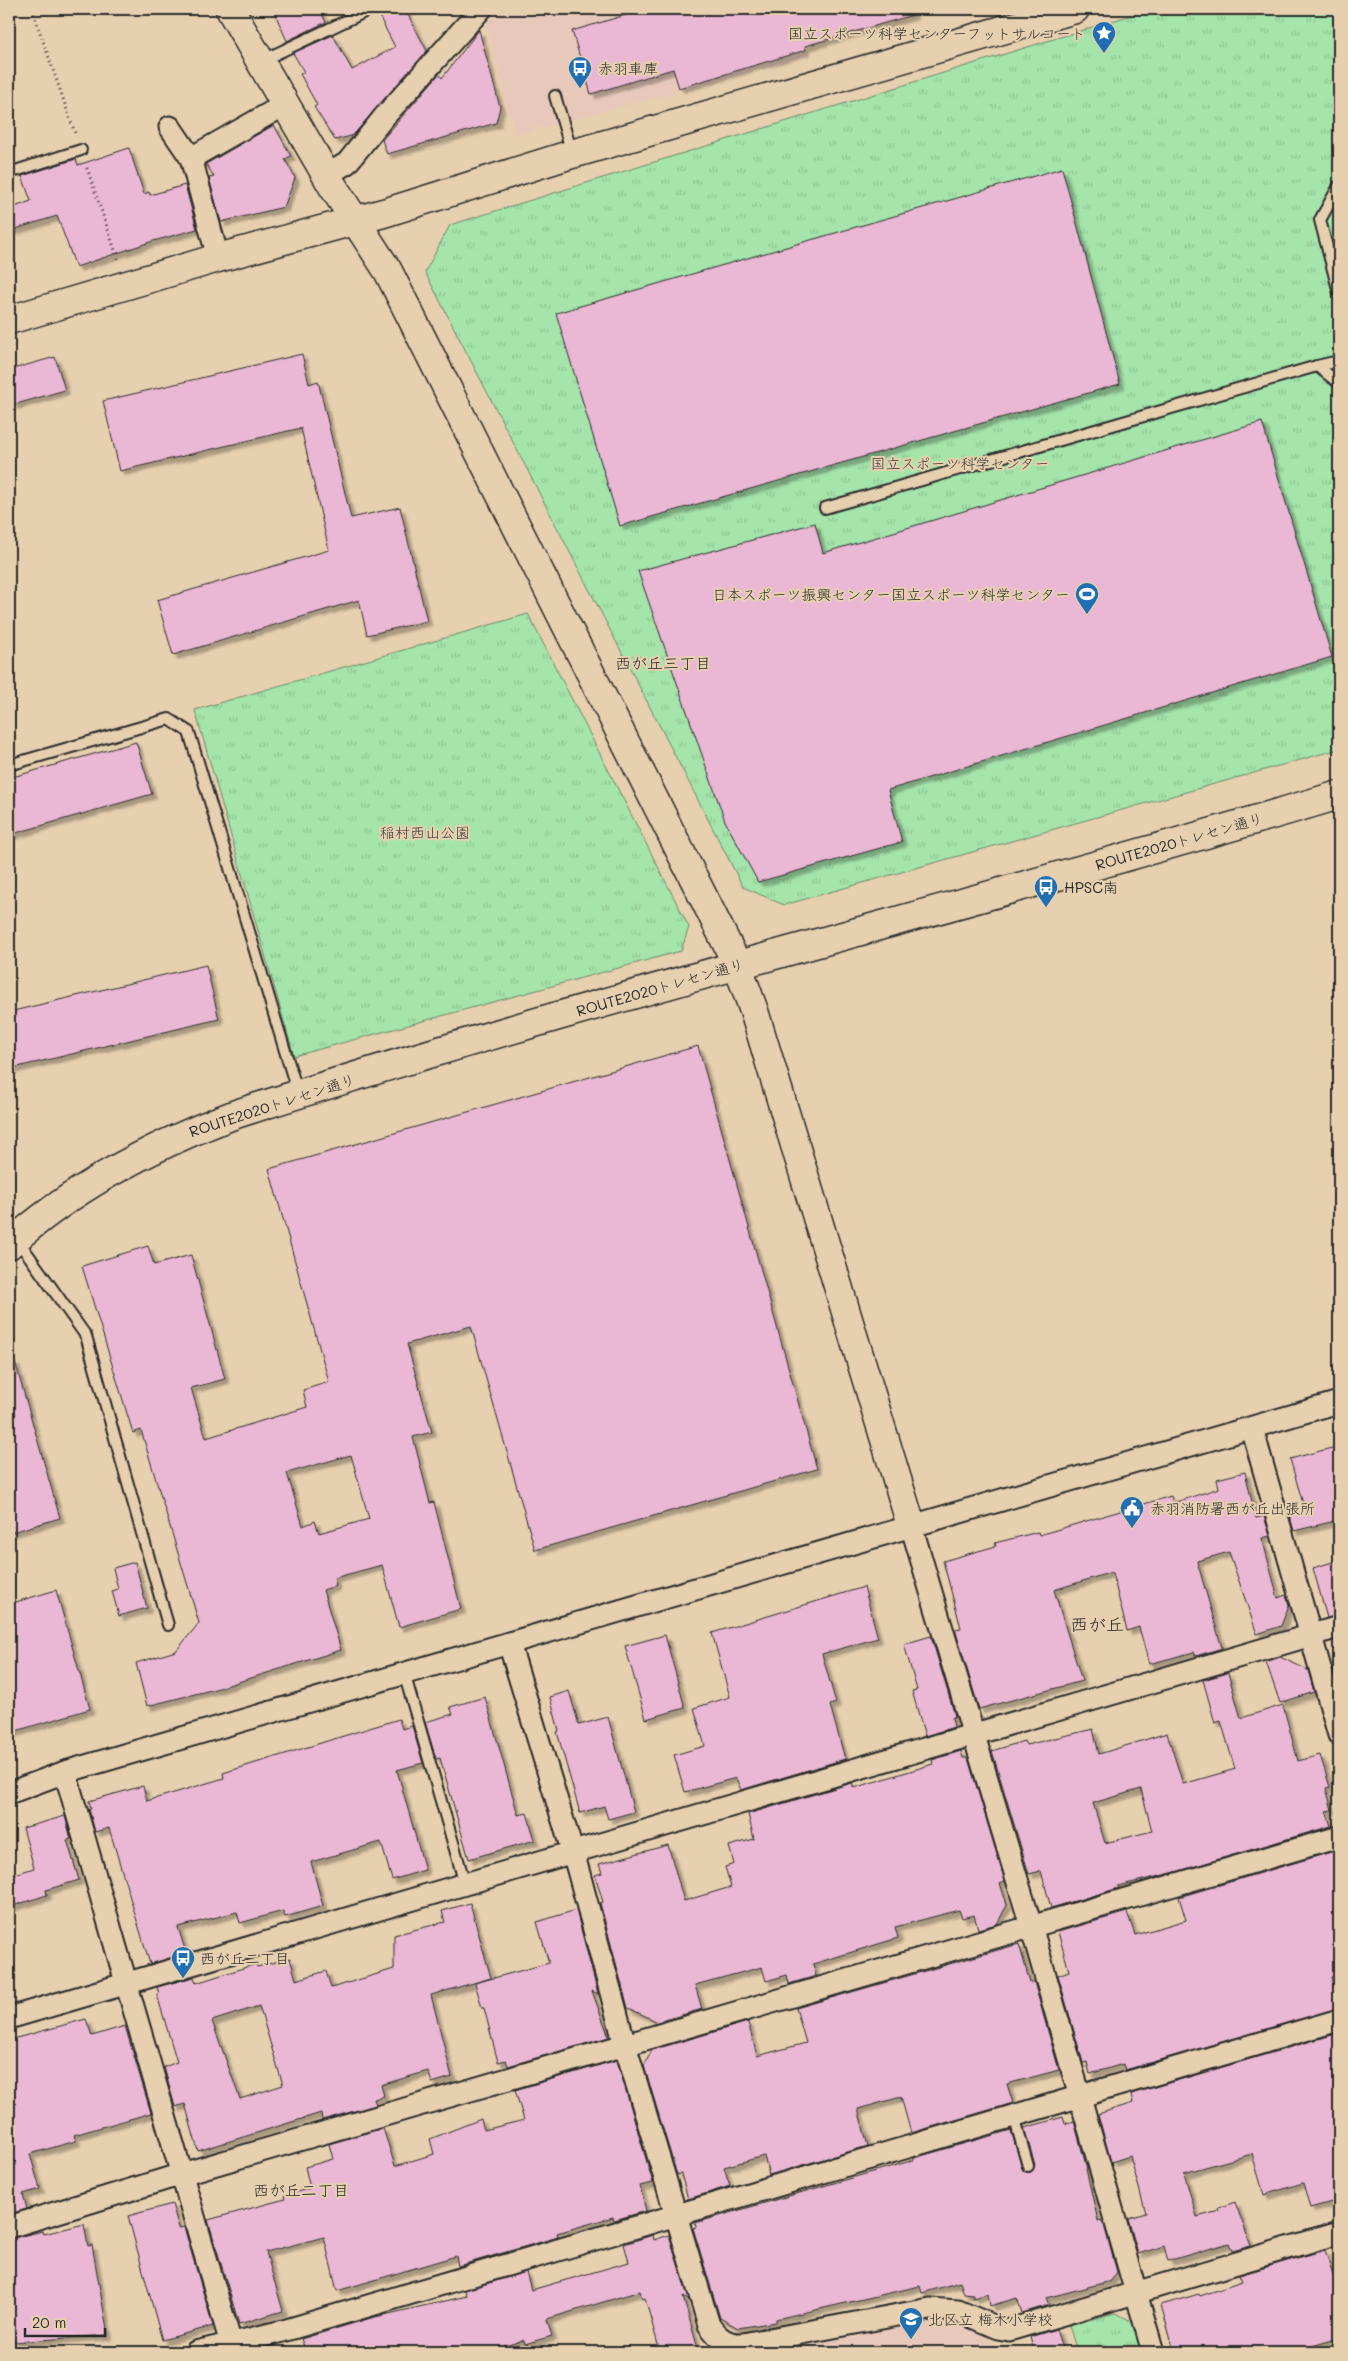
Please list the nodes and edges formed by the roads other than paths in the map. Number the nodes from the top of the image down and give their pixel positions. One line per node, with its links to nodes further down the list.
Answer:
1 (230, 9): 5 (street)
2 (371, 9): 5 (lane)
3 (481, 9): 13 (street)
4 (1075, 9): 10 (street)
5 (261, 61): 7 (street)
6 (556, 96): 10 (lane)
7 (286, 104): 11 (street); 13 (street)
8 (170, 127): 11 (street)
9 (81, 150): 12 (lane)
10 (572, 154): 15 (street)
11 (191, 158): 16 (street)
12 (9, 173)
13 (327, 175): 15 (street)
14 (1339, 186): 17 (lane)
15 (356, 221): 16 (street); 25 (street)
16 (218, 258): 18 (street)
17 (1339, 293)
18 (9, 320)
19 (1339, 360): 20 (lane)
20 (1317, 366): 21 (lane); 22 (lane)
21 (1339, 383)
22 (825, 508)
23 (9, 765): 26 (lane)
24 (1339, 795): 25 (street, ROUTE2020トレセン通り)
25 (737, 964): 26 (street, ROUTE2020トレセン通り); 30 (street)
26 (298, 1094): 27 (street, ROUTE2020トレセン通り)
27 (13, 1242): 31 (lane)
28 (1339, 1402): 29 (street)
29 (1252, 1428): 30 (street); 33 (street)
30 (911, 1525): 34 (street); 36 (street)
31 (168, 1625)
32 (1339, 1627): 33 (street)
33 (1312, 1635): 36 (street); 37 (street)
34 (509, 1643): 35 (street); 41 (street)
35 (404, 1673): 38 (street); 42 (lane)
36 (974, 1734): 41 (street); 43 (street)
37 (1339, 1735)
38 (65, 1772): 39 (street); 44 (street)
39 (9, 1793)
40 (1339, 1837): 43 (street)
41 (573, 1852): 42 (street); 47 (street)
42 (465, 1884): 44 (street)
43 (1030, 1926): 47 (street); 48 (street)
44 (126, 1984): 45 (street); 51 (street)
45 (9, 2018)
46 (1339, 2020): 48 (street)
47 (625, 2045): 51 (street); 52 (street)
48 (1078, 2096): 49 (street); 55 (street)
49 (1014, 2116): 50 (lane); 52 (street)
50 (1028, 2166)
51 (182, 2174): 53 (street); 56 (street)
52 (678, 2216): 55 (street); 56 (street)
53 (9, 2228)
54 (1339, 2233): 55 (street)
55 (1136, 2293): 58 (street)
56 (231, 2344): 57 (street)
57 (196, 2352)
58 (1153, 2352)

